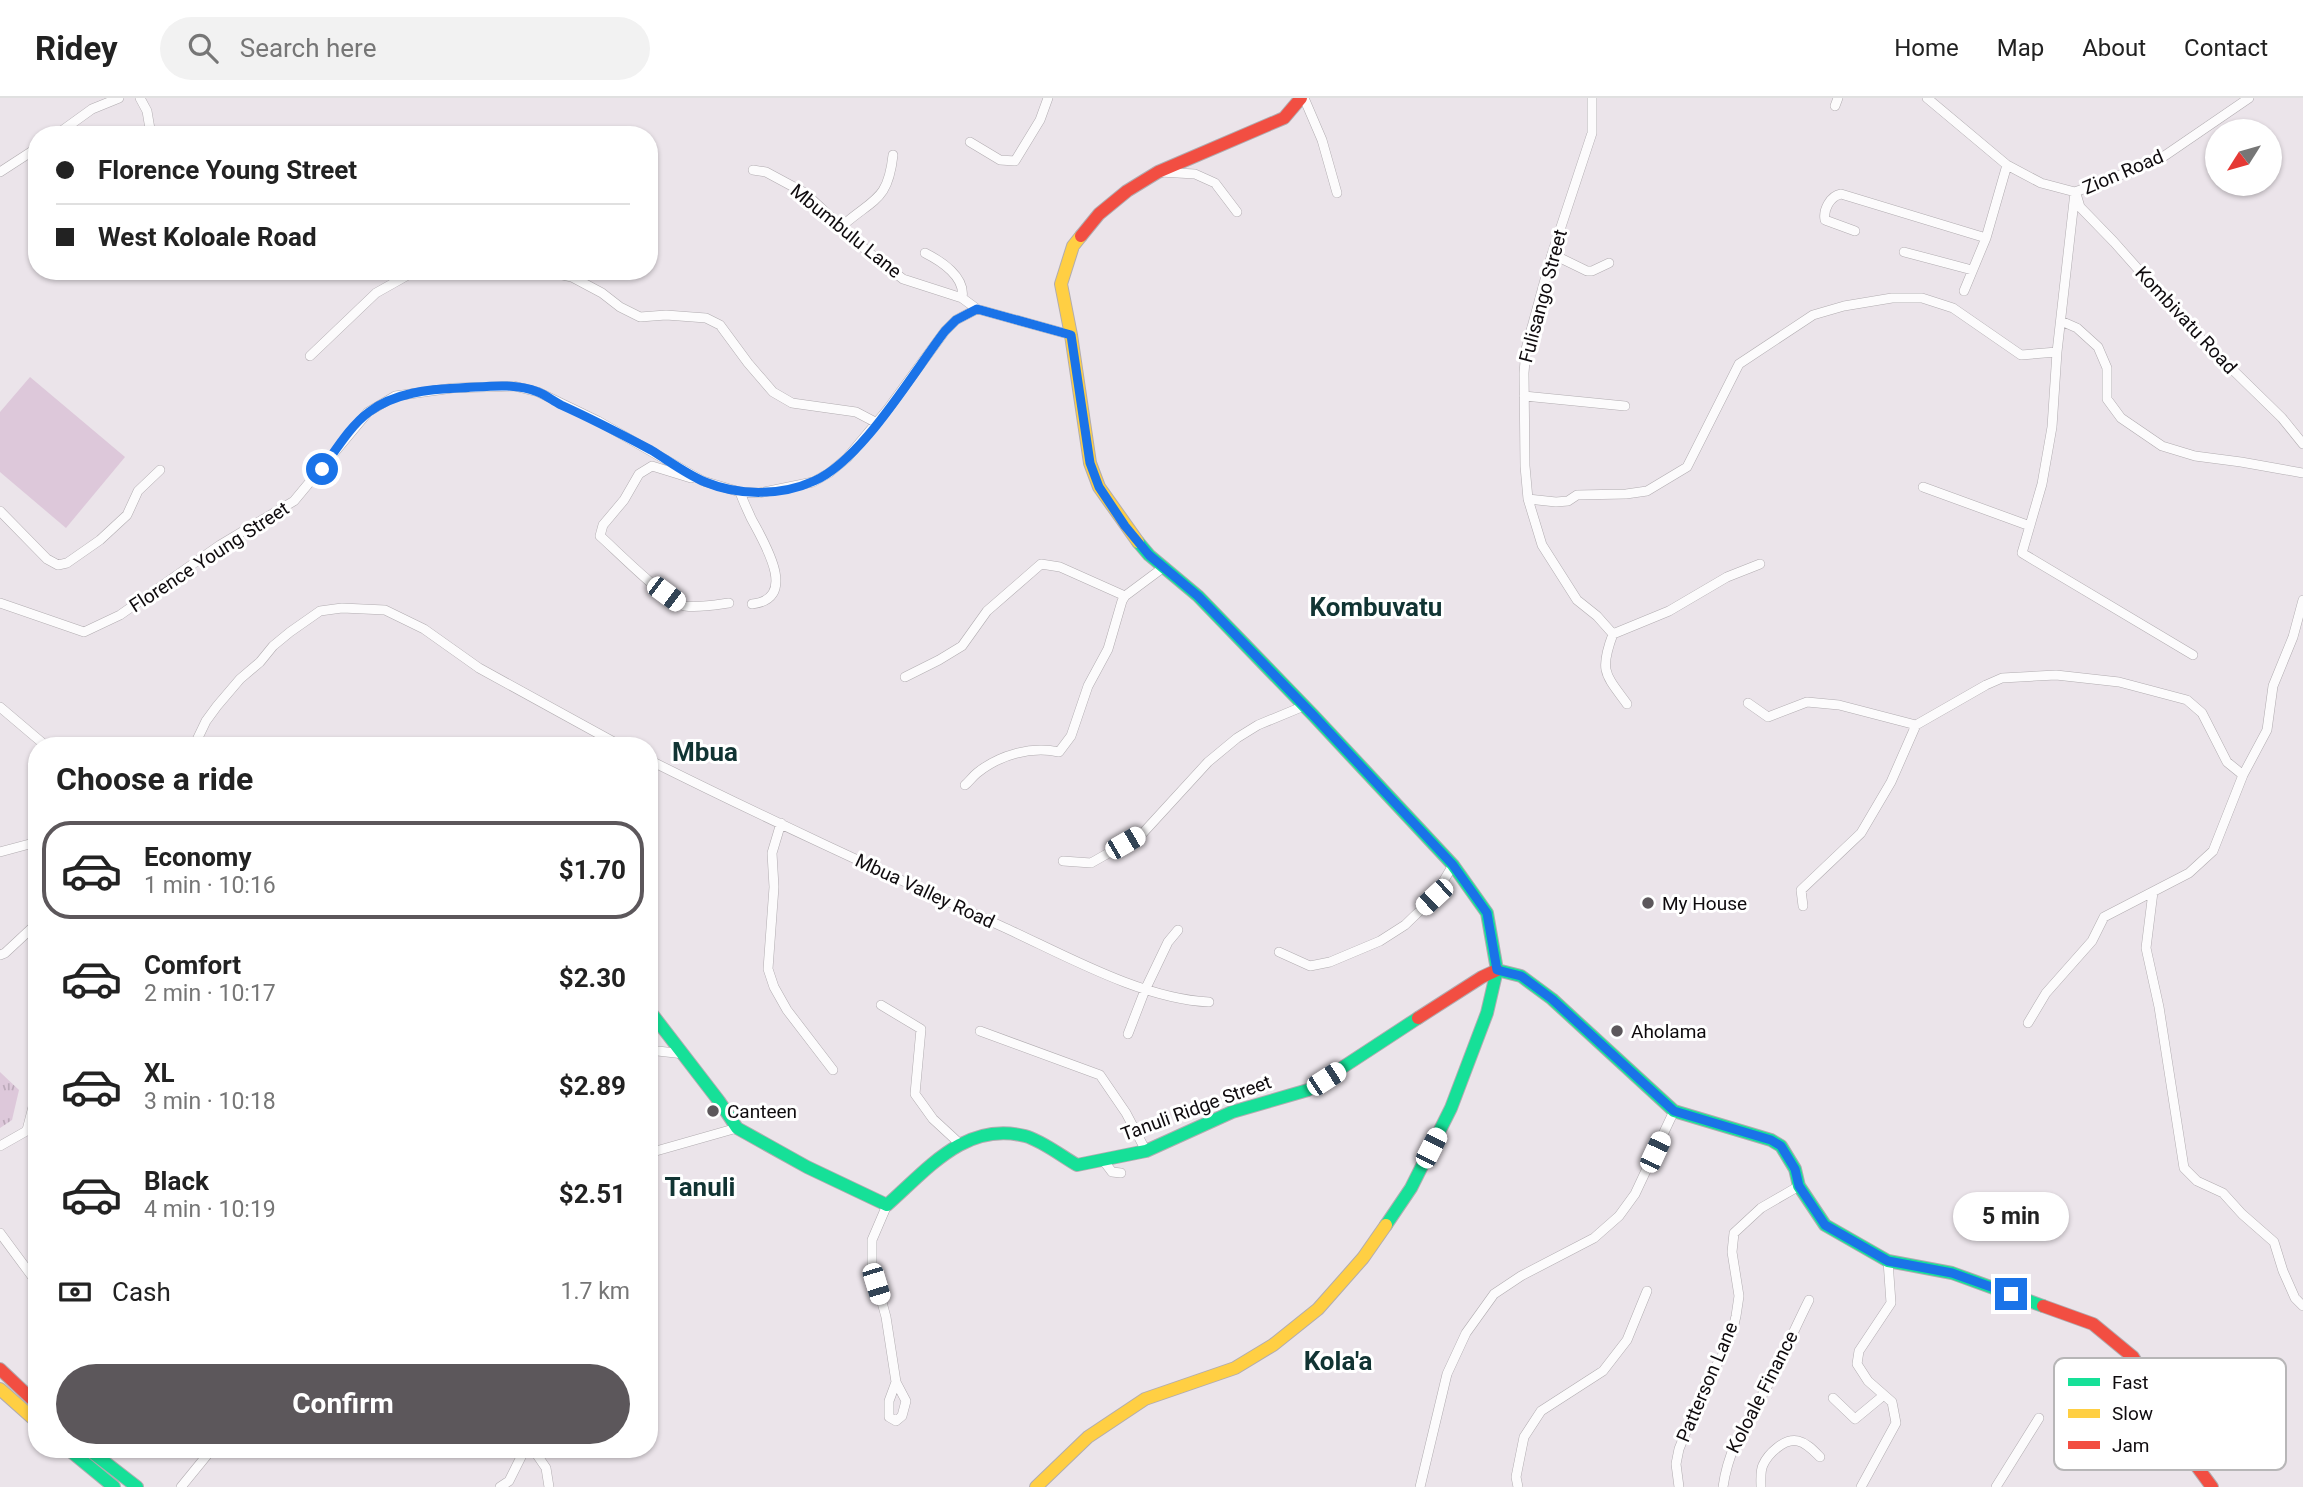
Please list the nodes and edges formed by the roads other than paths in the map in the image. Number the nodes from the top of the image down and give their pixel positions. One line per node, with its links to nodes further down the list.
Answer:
1 (118, 98): 8 (street)
2 (140, 98): 9 (street)
3 (1048, 98): 10 (street)
4 (1302, 98): 16 (street); 18 (street)
5 (1592, 98): 25 (street, Fulisango Street)
6 (1927, 98): 13 (street, Zion Road)
7 (2249, 98): 17 (street, Zion Road)
8 (68, 126)
9 (150, 126)
10 (970, 142)
11 (28, 154): 15 (street)
12 (893, 155): 20 (street)
13 (2007, 165): 17 (street, Zion Road); 22 (street)
14 (753, 170): 20 (street, Mbumbulu Lane)
15 (0, 172)
16 (1158, 172): 19 (street); 34 (street)
17 (2075, 192): 33 (street); 40 (street, Kombivatu Road)
18 (1337, 193)
19 (1237, 212)
20 (842, 226): 31 (street, Mbumbulu Lane)
21 (1855, 231): 22 (street)
22 (1986, 238): 27 (street)
23 (1904, 252): 27 (street)
24 (925, 253): 31 (street)
25 (1552, 254): 26 (street); 37 (street, Fulisango Street)
26 (1609, 263)
27 (1972, 270): 30 (street)
28 (399, 280): 36 (street)
29 (578, 280): 39 (street)
30 (1964, 290)
31 (962, 298): 32 (street, Mbumbulu Lane)
32 (977, 309): 34 (street); 39 (street, Florence Young Street)
33 (2061, 321): 35 (street); 42 (street)
34 (1071, 335): 50 (street)
35 (2057, 352): 46 (street); 48 (street)
36 (310, 356)
37 (1524, 396): 38 (street); 46 (street, Fulisango Street)
38 (1625, 406)
39 (877, 424): 45 (street, Florence Young Street)
40 (2303, 444)
41 (160, 470): 47 (street)
42 (2303, 473)
43 (702, 481): 45 (street, Florence Young Street); 53 (street, Florence Young Street); 54 (street)
44 (1923, 488): 48 (street)
45 (740, 492): 55 (street)
46 (1528, 499): 56 (street, Fulisango Street)
47 (0, 511)
48 (2030, 526): 57 (street)
49 (1760, 564): 56 (street)
50 (1164, 567): 51 (street); 61 (street)
51 (1125, 596): 58 (street); 69 (street)
52 (2303, 600): 68 (street)
53 (0, 603)
54 (729, 603)
55 (752, 604)
56 (1613, 635): 60 (street)
57 (2193, 655)
58 (905, 677)
59 (1748, 703): 63 (street)
60 (1627, 704)
61 (1304, 706): 73 (street); 74 (street)
62 (0, 707): 64 (street)
63 (1916, 726): 68 (street); 76 (street)
64 (35, 737)
65 (199, 737): 66 (street)
66 (605, 737)
67 (658, 764): 70 (street, Mbua Valley Road)
68 (2242, 775): 75 (street)
69 (965, 785)
70 (781, 823): 82 (street, Mbua Valley Road); 91 (street)
71 (28, 844): 72 (street)
72 (0, 852)
73 (1063, 861)
74 (1453, 865): 79 (street); 81 (street)
75 (2153, 892): 86 (street); 109 (street)
76 (1803, 906)
77 (1178, 930): 82 (street)
78 (28, 932): 80 (street)
79 (1279, 952)
80 (0, 955)
81 (1497, 970): 92 (street); 99 (street, Tanuli Ridge Street); 131 (street)
82 (1145, 990): 83 (street, Mbua Valley Road); 88 (street)
83 (1209, 1002)
84 (881, 1005): 96 (street)
85 (658, 1021): 90 (street)
86 (2028, 1023)
87 (980, 1031): 99 (street)
88 (1128, 1034)
89 (658, 1051): 90 (street)
90 (684, 1054): 94 (street)
91 (833, 1070)
92 (1674, 1111): 102 (street); 132 (street)
93 (28, 1126): 95 (street)
94 (737, 1128): 98 (street); 103 (street)
95 (27, 1130): 97 (street)
96 (959, 1143): 100 (street, Tanuli Ridge Street); 103 (street, Tanuli Ridge Street)
97 (0, 1146)
98 (658, 1150)
99 (1146, 1151): 100 (street, Tanuli Ridge Street)
100 (1102, 1160): 101 (street)
101 (1121, 1173)
102 (1799, 1186): 105 (street); 134 (street, Patterson Lane)
103 (887, 1205): 112 (street)
104 (0, 1233): 106 (street)
105 (1888, 1261): 110 (street); 115 (street)
106 (28, 1271)
107 (1647, 1290): 133 (street)
108 (1809, 1300): 135 (street, Koloale Finance)
109 (2303, 1306)
110 (2134, 1358)
111 (0, 1369): 114 (street)
112 (896, 1382)
113 (0, 1390): 117 (street)
114 (28, 1395)
115 (1884, 1395): 116 (street); 137 (street)
116 (1833, 1398)
117 (28, 1414)
118 (2039, 1418): 138 (street)
119 (1820, 1457): 136 (street)
120 (79, 1458): 126 (street)
121 (100, 1458): 127 (street)
122 (205, 1458): 128 (street)
123 (520, 1458): 129 (street)
124 (539, 1458): 130 (street)
125 (2199, 1470): 139 (street)
126 (114, 1487)
127 (137, 1487)
128 (181, 1487)
129 (500, 1487)
130 (549, 1487)
131 (1036, 1487)
132 (1420, 1487)
133 (1518, 1487)
134 (1679, 1487)
135 (1723, 1487)
136 (1761, 1487)
137 (1861, 1487)
138 (1996, 1487)
139 (2212, 1487)

